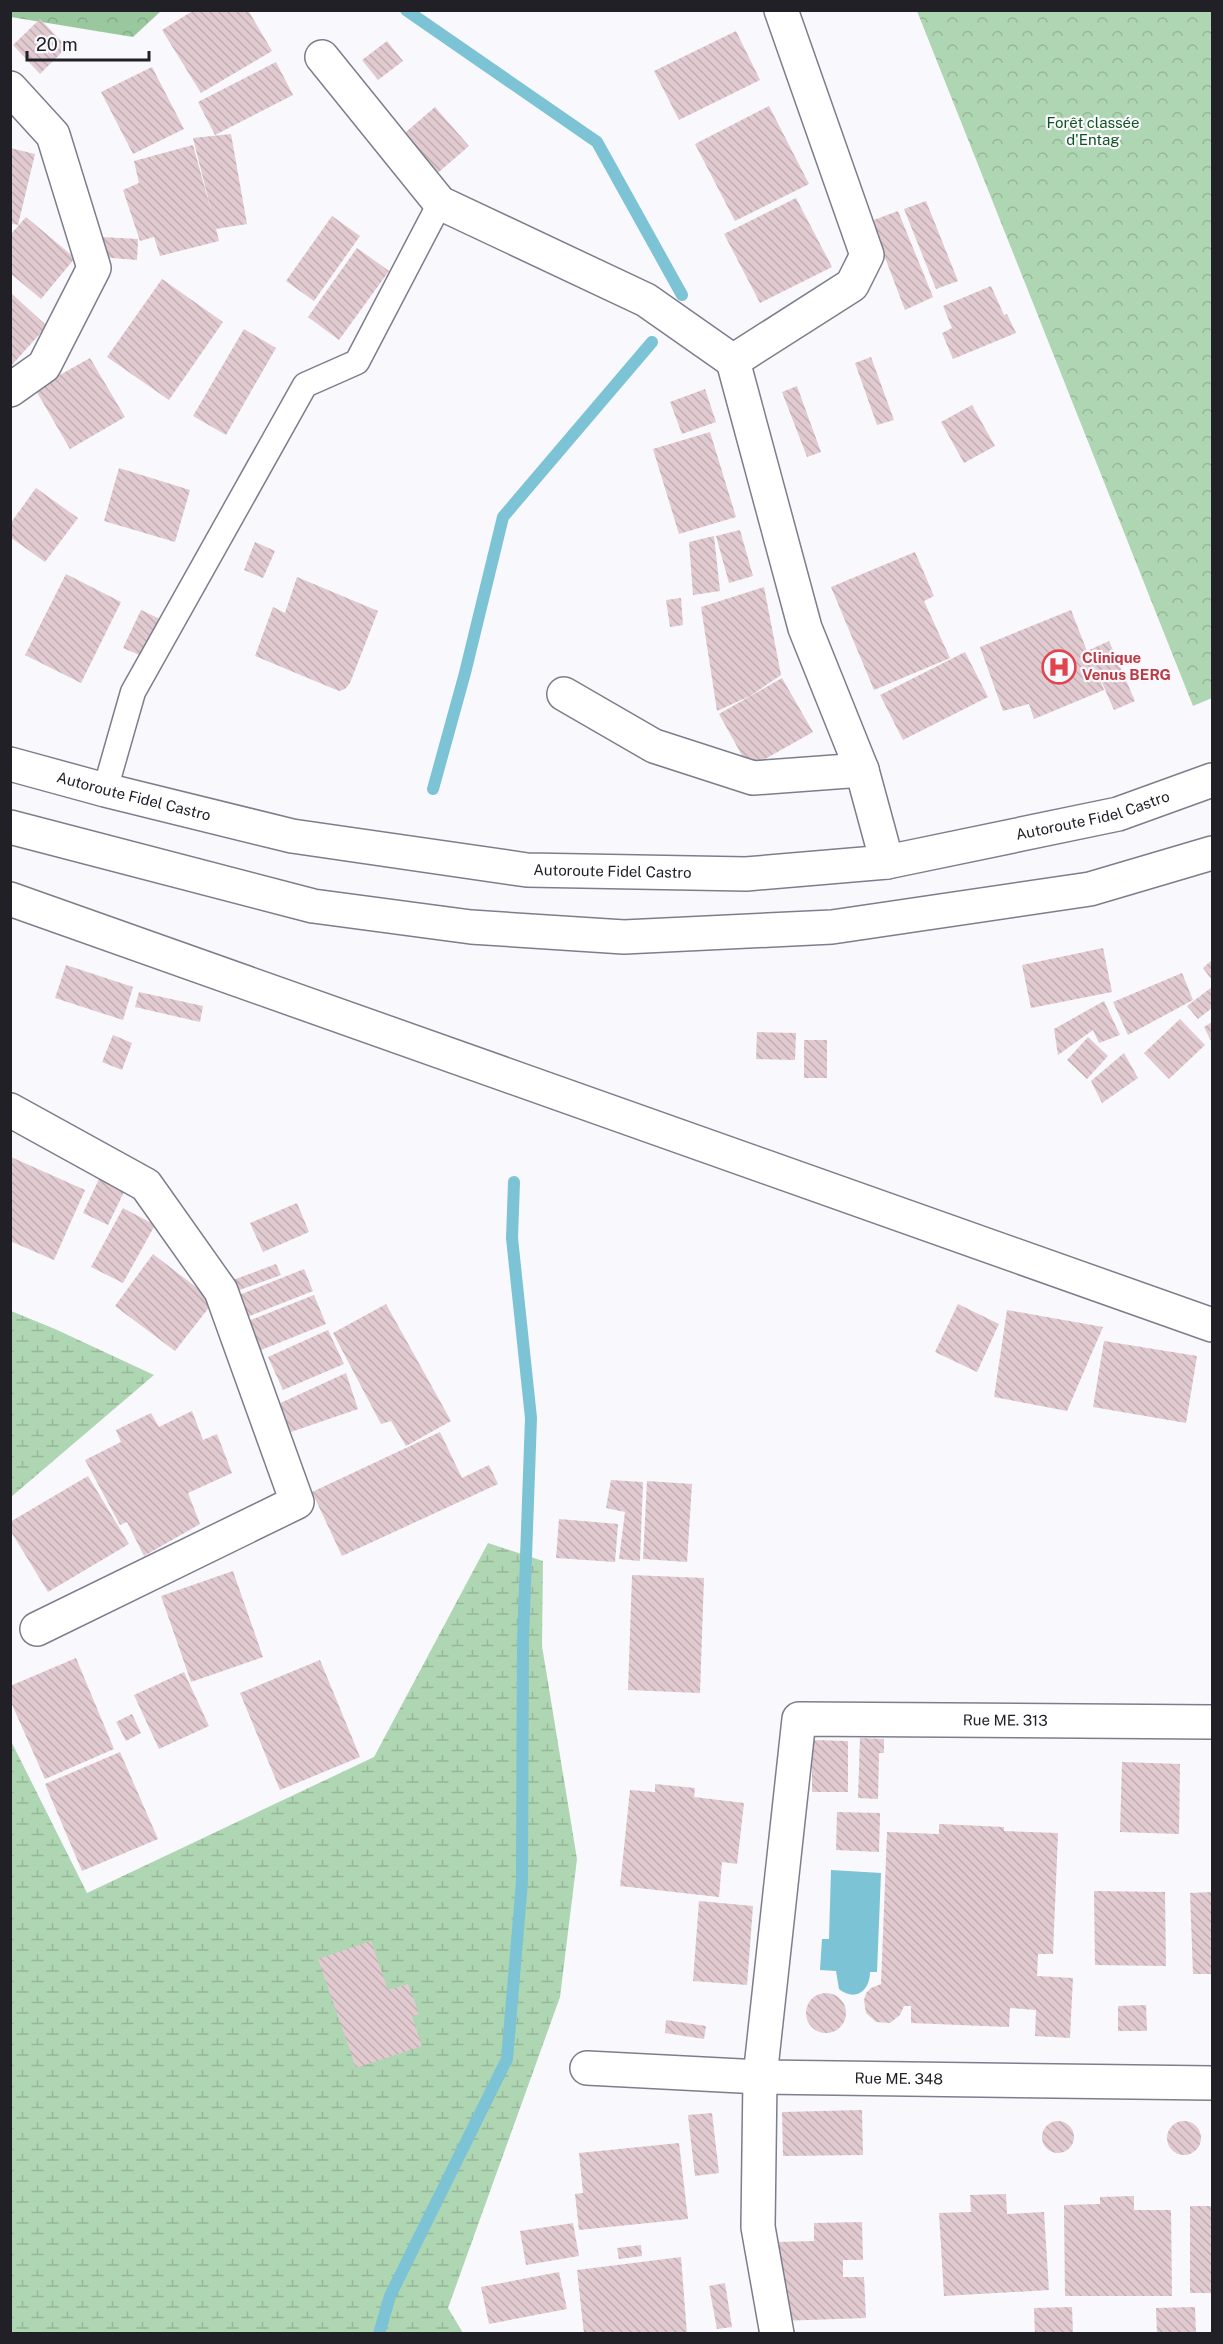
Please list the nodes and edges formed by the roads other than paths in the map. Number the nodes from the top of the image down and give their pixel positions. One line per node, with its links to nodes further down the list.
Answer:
1 (781, 10): 5 (main road)
2 (322, 57): 4 (main road)
3 (10, 88): 6 (main road)
4 (440, 203): 5 (main road); 11 (lane)
5 (733, 362): 9 (main road)
6 (10, 390)
7 (564, 694): 9 (main road)
8 (10, 764): 11 (main road, Autoroute Fidel Castro)
9 (862, 770): 14 (main road)
10 (1212, 780): 14 (main road, Autoroute Fidel Castro)
11 (105, 790): 14 (main road, Autoroute Fidel Castro)
12 (10, 827): 13 (main road)
13 (1212, 852)
14 (887, 862)
15 (10, 899): 17 (main road)
16 (10, 1110): 18 (main road)
17 (1212, 1325)
18 (38, 1629)
19 (1212, 1722): 21 (main road, Rue ME. 313)
20 (586, 2068): 21 (main road, Rue ME. 348)
21 (760, 2077): 22 (main road, Rue ME. 348); 23 (main road)
22 (1212, 2083)
23 (777, 2334)

